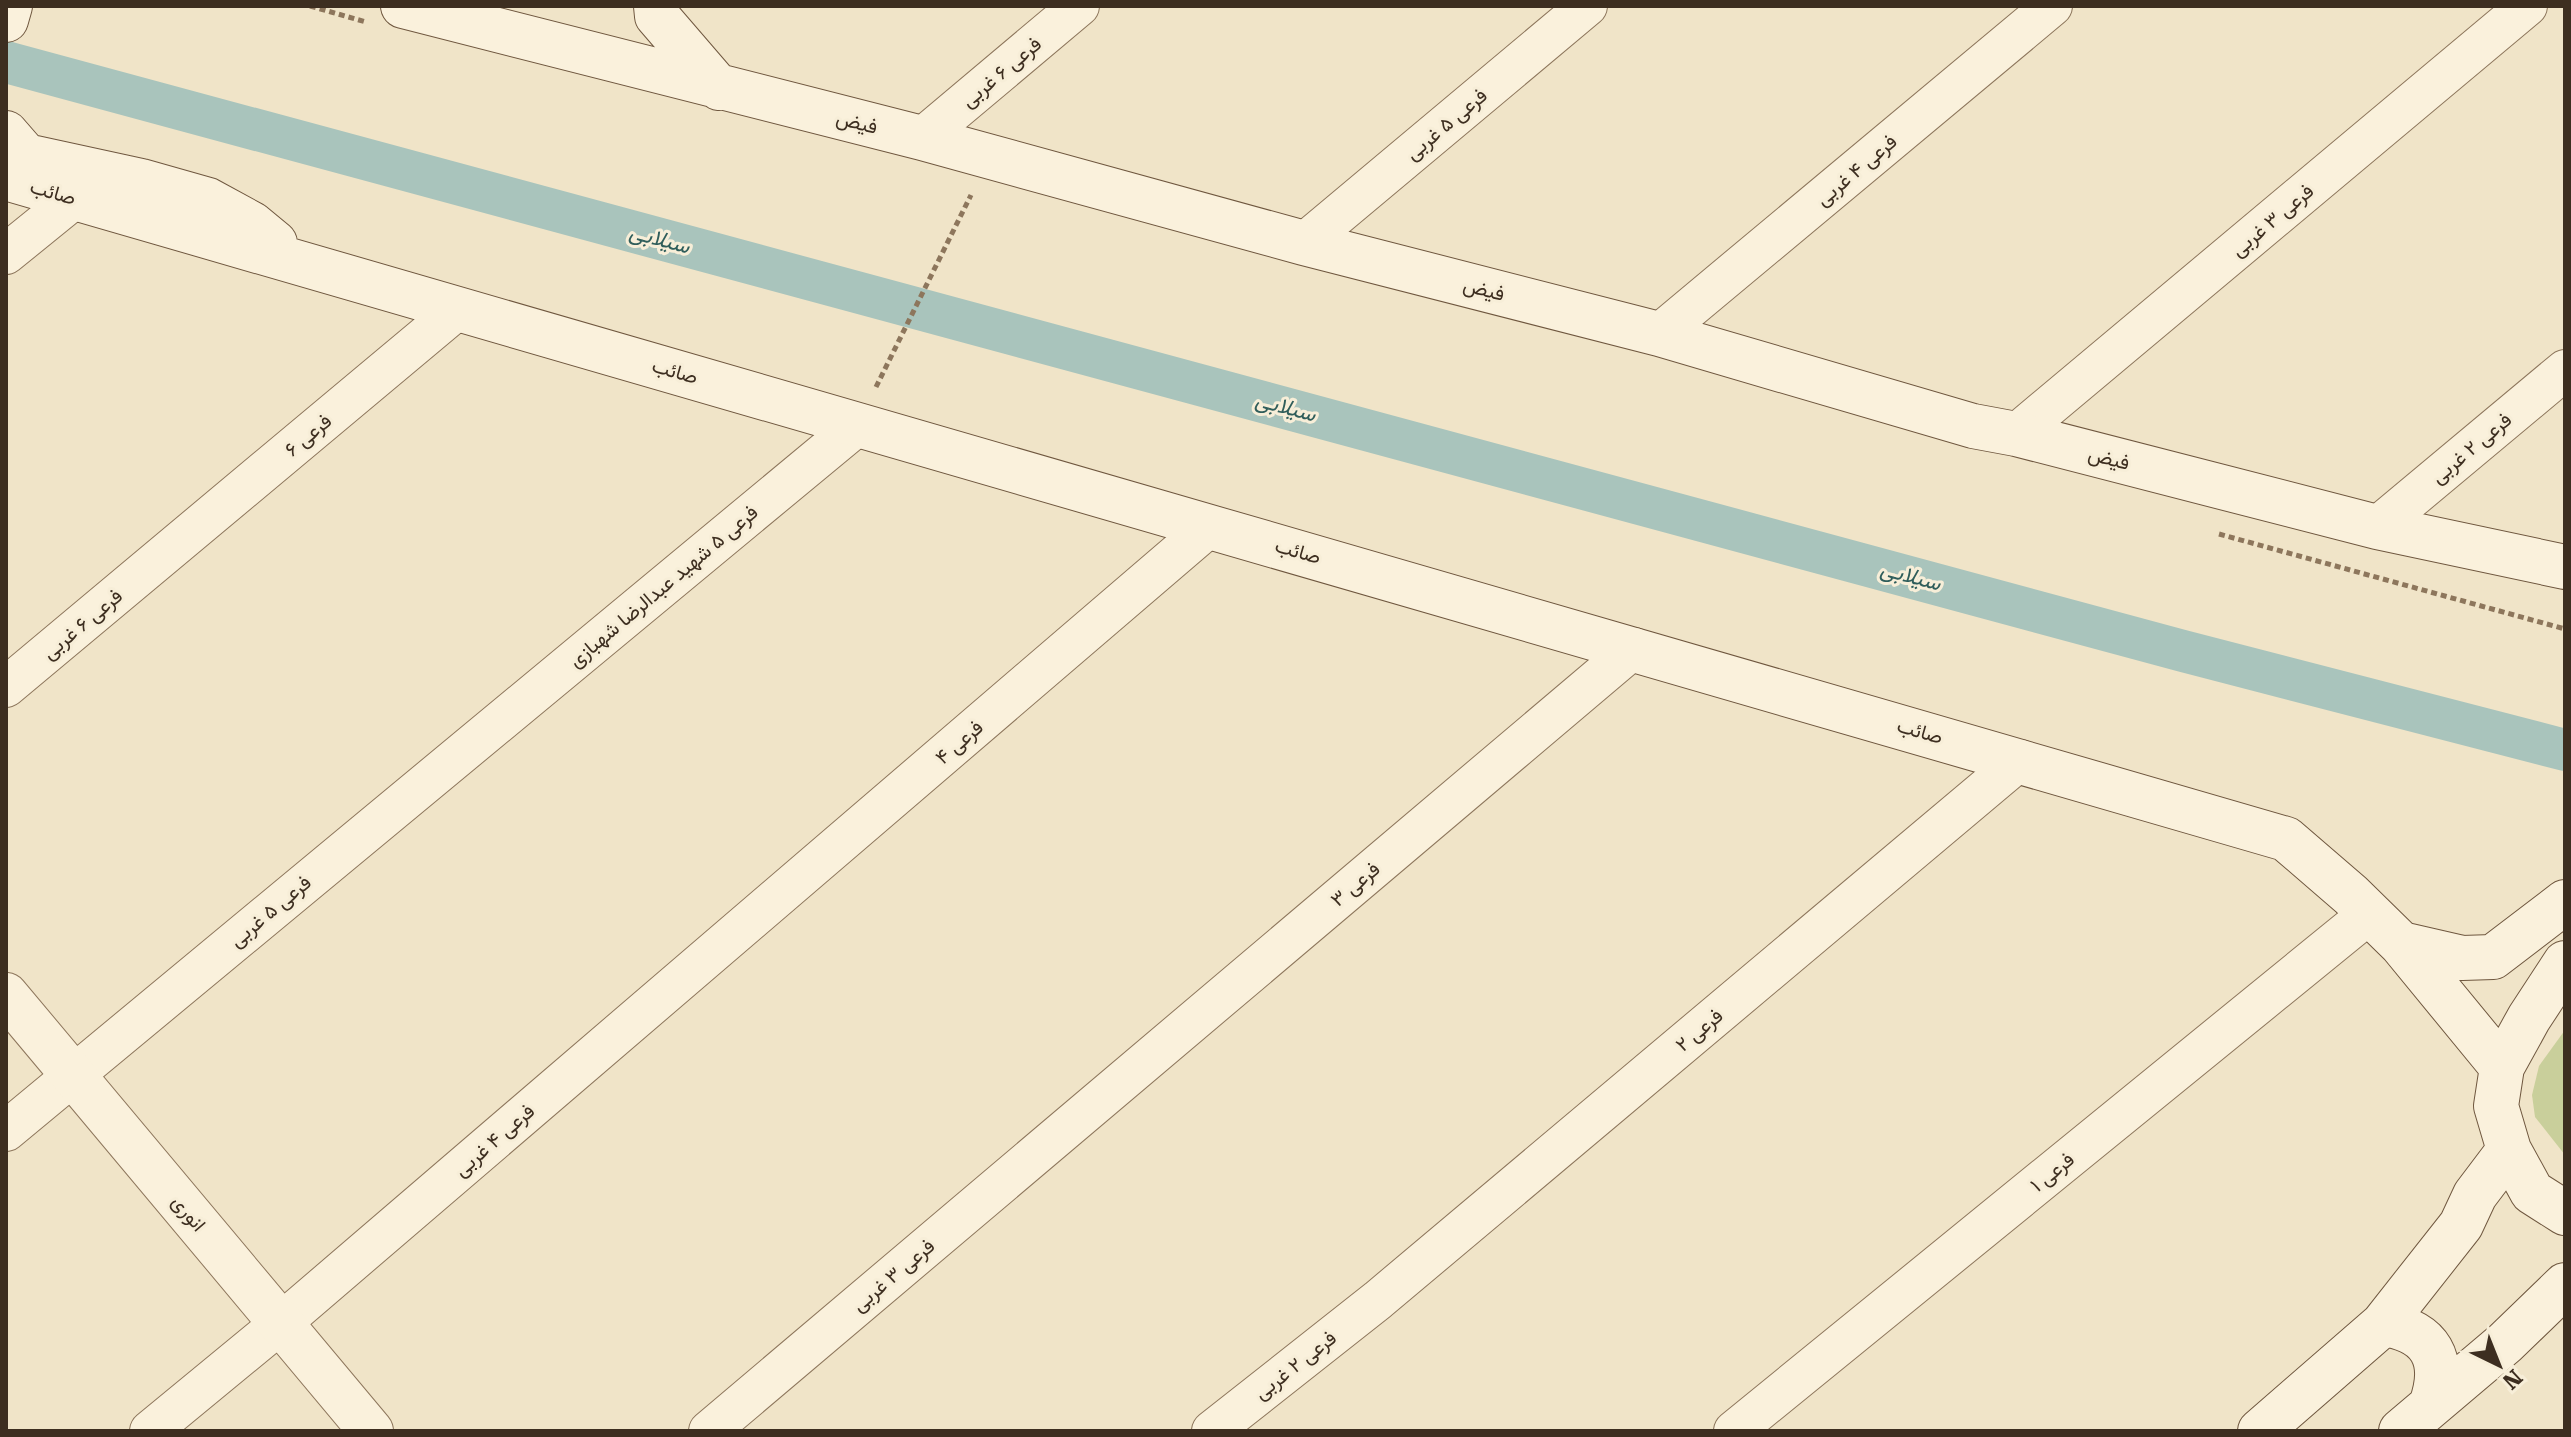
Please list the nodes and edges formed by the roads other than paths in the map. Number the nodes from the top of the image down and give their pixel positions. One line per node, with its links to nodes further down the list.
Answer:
1 (10, 6): 9 (main road)
2 (403, 6): 8 (main road, فیض)
3 (656, 6): 10 (main road)
4 (1079, 6): 12 (street, فرعی ۶ غربی)
5 (1587, 6): 15 (street, فرعی ۵ غربی)
6 (2052, 6): 19 (street, فرعی ۴ غربی)
7 (2527, 6): 22 (street, فرعی ۳ غربی)
8 (500, 17): 10 (main road, فیض)
9 (6, 20)
10 (719, 88): 12 (main road, فیض)
11 (6, 133): 17 (main road)
12 (922, 138): 15 (main road, فیض)
13 (6, 178): 14 (main road, صائب)
14 (75, 198): 16 (street); 17 (main road, صائب)
15 (1304, 243): 19 (main road, فیض)
16 (6, 254)
17 (299, 263): 18 (main road, صائب)
18 (458, 309): 21 (main road, صائب); 25 (street, فرعی ۶)
19 (1659, 334): 22 (main road, فیض)
20 (2565, 370): 24 (street, فرعی ۲ غربی)
21 (859, 424): 23 (main road, صائب); 29 (street, فرعی ۵ شهید عبدالرضا شهبازی)
22 (2016, 434): 24 (main road, فیض)
23 (1210, 526): 27 (main road, صائب); 34 (street, فرعی ۴)
24 (2377, 527): 26 (main road, فیض)
25 (157, 561): 28 (street, فرعی ۶ غربی)
26 (2565, 567)
27 (1634, 648): 30 (main road, صائب); 39 (street, فرعی ۳)
28 (6, 687)
29 (468, 748): 38 (street, فرعی ۵ غربی)
30 (2020, 760): 32 (main road, صائب); 44 (street, فرعی ۲)
31 (2565, 902): 33 (main road)
32 (2370, 913): 33 (main road, صائب); 52 (street, فرعی ۱)
33 (2401, 944): 37 (main road, صائب)
34 (707, 957): 45 (street, فرعی ۴ غربی)
35 (2565, 963): 37 (main road)
36 (6, 995): 38 (main road, انوری)
37 (2502, 1067): 41 (main road)
38 (73, 1075): 40 (street, فرعی ۵ غربی); 45 (main road, انوری)
39 (1077, 1119): 50 (street, فرعی ۳ غربی)
40 (6, 1131)
41 (2509, 1150): 42 (main road); 46 (main road)
42 (2565, 1213)
43 (2565, 1285): 47 (main road)
44 (1378, 1300): 51 (street, فرعی ۲ غربی)
45 (281, 1323): 48 (street, فرعی ۴ غربی); 49 (main road, انوری)
46 (2383, 1324): 47 (main road); 53 (main road)
47 (2416, 1418)
48 (150, 1431)
49 (371, 1431)
50 (709, 1431)
51 (1212, 1431)
52 (1734, 1431)
53 (2260, 1431)

